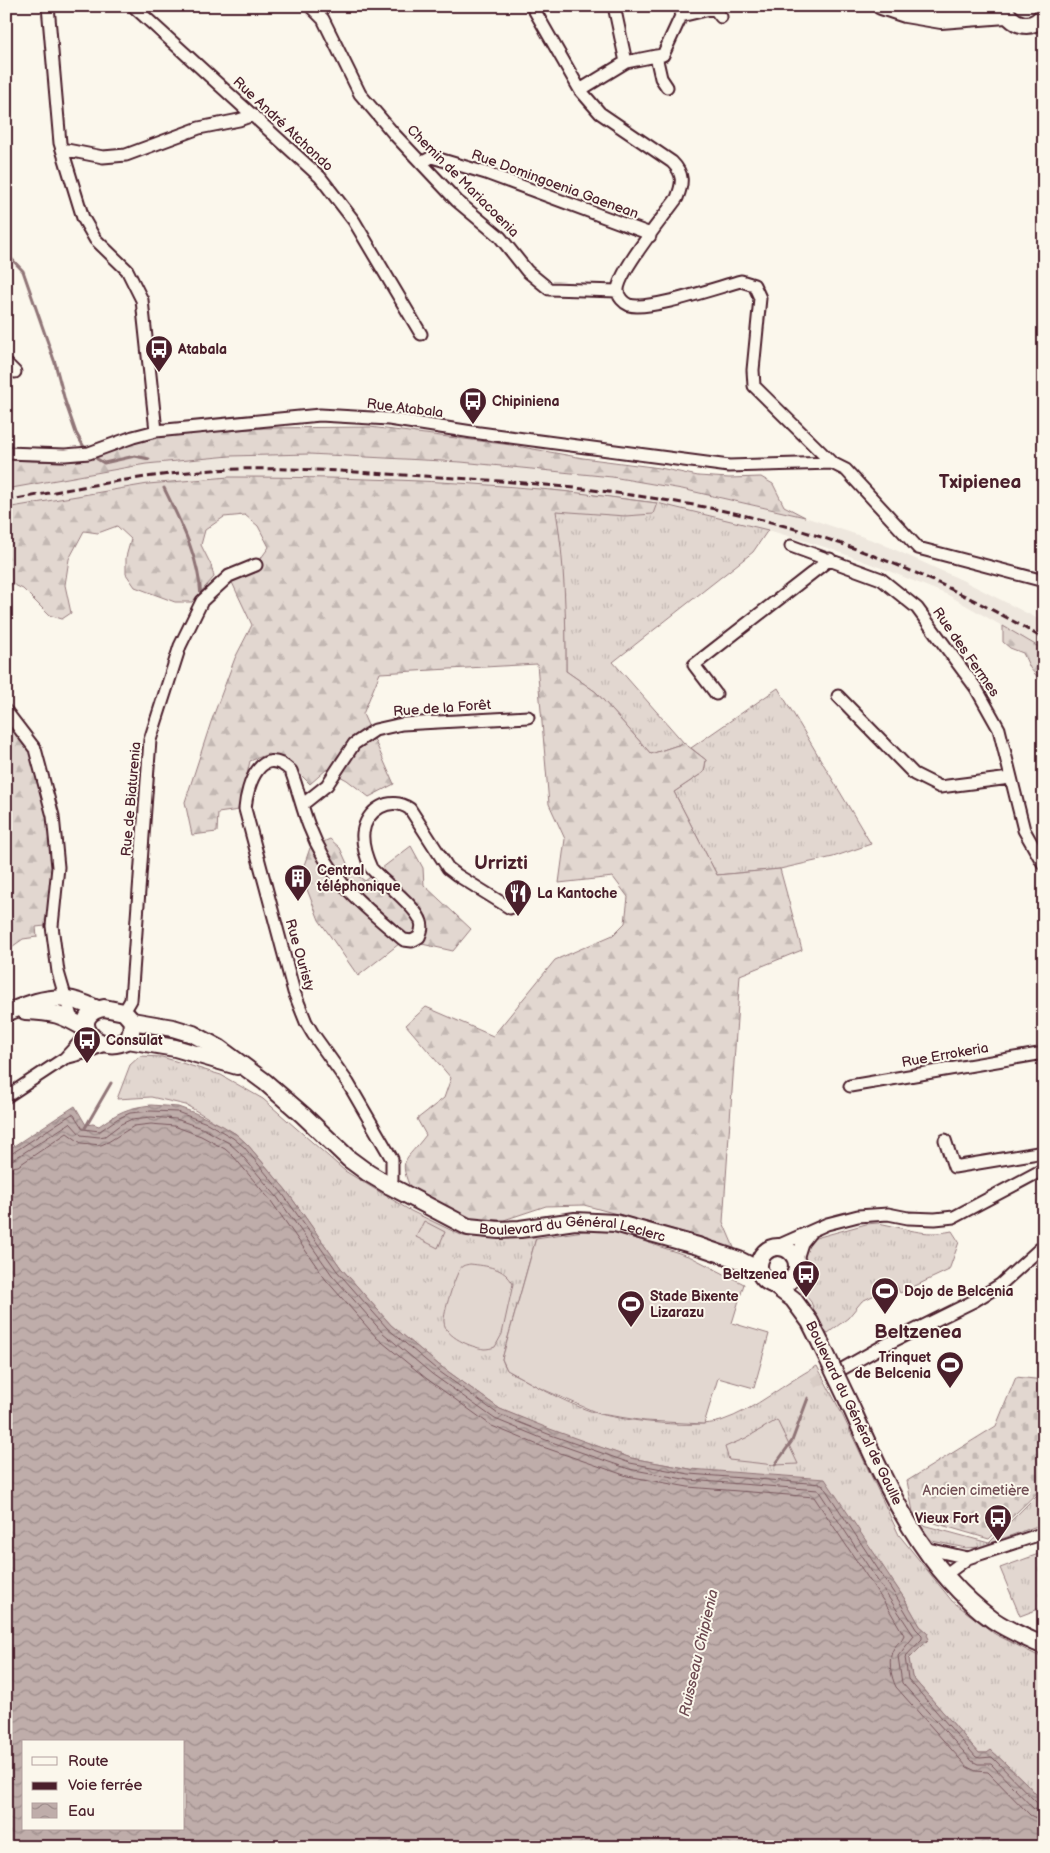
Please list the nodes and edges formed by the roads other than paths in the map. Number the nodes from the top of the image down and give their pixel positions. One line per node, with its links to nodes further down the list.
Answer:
1 (48, 6): 15 (street)
2 (133, 6): 14 (street, Rue André Atchondo)
3 (310, 6): 16 (street, Chemin de Mariacoenia)
4 (532, 6): 13 (street)
5 (614, 6): 11 (street)
6 (881, 6): 7 (main road)
7 (1005, 10): 8 (main road)
8 (1043, 16)
9 (720, 17): 10 (street)
10 (656, 56): 11 (street); 12 (street)
11 (626, 62): 13 (street)
12 (668, 87)
13 (580, 90): 17 (street)
14 (253, 114): 15 (street); 19 (street, Rue André Atchondo)
15 (62, 149): 22 (street)
16 (421, 163): 17 (street, Rue Domingoenia Gaenean); 18 (street, Chemin de Mariacoenia)
17 (650, 236): 18 (street)
18 (618, 291): 24 (street)
19 (421, 334)
20 (6, 363): 21 (street)
21 (15, 372)
22 (156, 431): 23 (street, Rue Atabala); 24 (street, Rue Atabala)
23 (6, 453)
24 (832, 463): 28 (street)
25 (791, 546): 26 (street, Rue des Fermes)
26 (830, 559): 29 (street); 33 (street, Rue des Fermes)
27 (256, 565): 40 (street, Rue de Biaturenia)
28 (1044, 581)
29 (716, 694)
30 (838, 696): 33 (street)
31 (6, 711): 37 (street)
32 (528, 717): 34 (street, Rue de la Forêt)
33 (1010, 778): 35 (street, Rue des Fermes)
34 (302, 805): 36 (street, Rue Ouristy); 53 (street, Rue Ouristy)
35 (1044, 865)
36 (510, 908)
37 (65, 998): 38 (main road); 39 (main road); 41 (street)
38 (97, 1009): 40 (main road); 42 (main road)
39 (8, 1012): 41 (main road)
40 (128, 1016): 43 (main road); 47 (main road, Boulevard du Général Leclerc)
41 (72, 1020): 42 (main road)
42 (87, 1031): 44 (main road); 46 (street)
43 (128, 1040): 44 (main road); 47 (main road, Boulevard du Général Leclerc)
44 (107, 1044): 46 (street)
45 (1044, 1053): 48 (street, Rue Errokeria)
46 (65, 1058): 49 (street)
47 (245, 1068): 53 (main road, Boulevard du Général Leclerc)
48 (850, 1086)
49 (6, 1097)
50 (945, 1140): 51 (street)
51 (1044, 1152)
52 (1044, 1169): 54 (street)
53 (390, 1186): 56 (main road, Boulevard du Général Leclerc)
54 (811, 1232): 56 (street); 57 (street)
55 (1044, 1245): 61 (street)
56 (765, 1258): 57 (main road); 59 (main road)
57 (796, 1262): 58 (main road)
58 (791, 1280): 59 (main road); 60 (main road)
59 (774, 1285): 60 (main road, Boulevard du Général de Gaulle)
60 (793, 1299): 63 (main road, Boulevard du Général de Gaulle, bridge)
61 (844, 1368)
62 (1044, 1533): 64 (street)
63 (924, 1548): 64 (street); 65 (main road, Boulevard du Général de Gaulle)
64 (968, 1558): 65 (street)
65 (945, 1575): 66 (main road, Boulevard du Général de Gaulle)
66 (1044, 1646)

